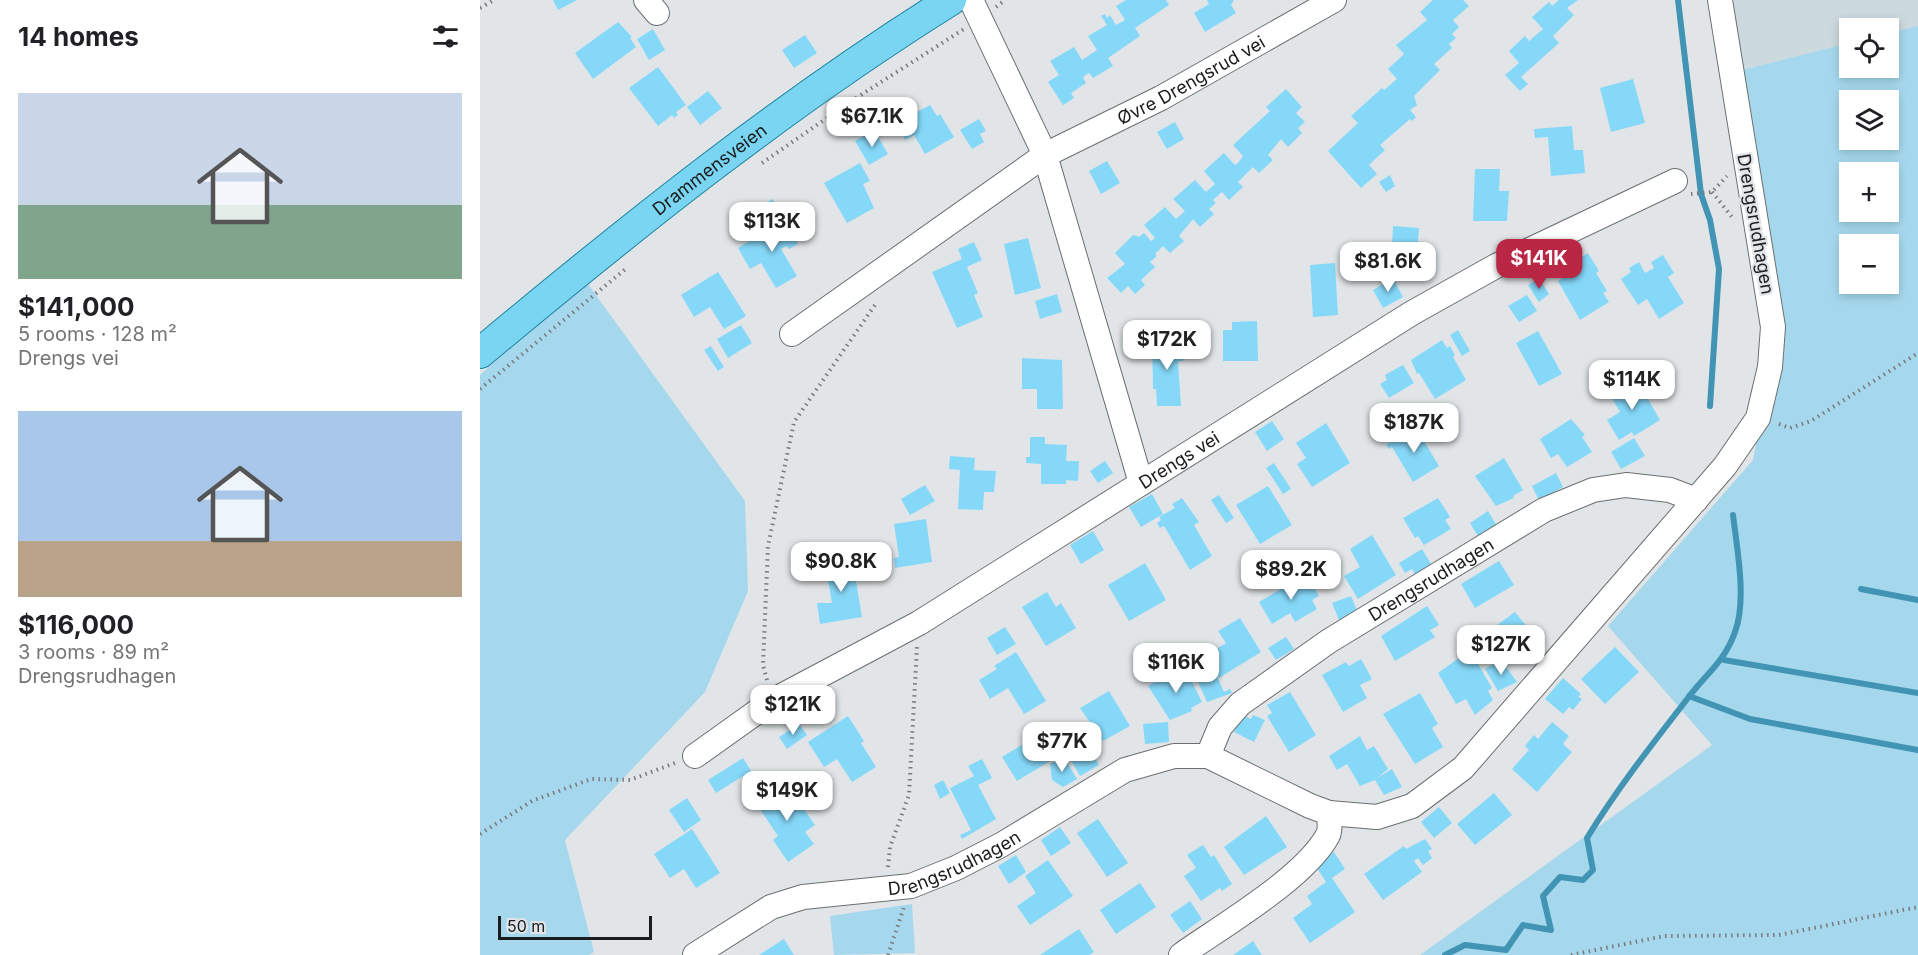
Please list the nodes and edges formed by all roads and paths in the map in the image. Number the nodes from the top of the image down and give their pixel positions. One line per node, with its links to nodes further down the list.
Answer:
1 (494, 0): 6 (path)
2 (951, 0): 14 (main road, Drammensveien)
3 (971, 0): 8 (street)
4 (1334, 0): 8 (street, Øvre Drengsrud vei)
5 (1720, 0): 17 (street, Drengsrudhagen)
6 (480, 8)
7 (969, 26): 9 (path)
8 (1045, 155): 13 (street, Øvre Drengsrud vei); 18 (street)
9 (756, 167)
10 (1675, 181): 18 (street, Drengs vei)
11 (635, 261): 16 (path)
12 (880, 297): 21 (path)
13 (792, 334)
14 (480, 353)
15 (1918, 353): 17 (path)
16 (480, 389)
17 (1758, 418): 19 (street, Drengsrudhagen)
18 (1141, 483): 20 (street, Drengs vei)
19 (1696, 500): 23 (street, Drengsrudhagen); 24 (street, Drengsrudhagen)
20 (919, 623): 21 (street, Drengs vei); 27 (path)
21 (772, 701): 22 (street, Drengs vei)
22 (695, 756): 25 (path)
23 (1208, 756): 24 (street, Drengsrudhagen); 26 (street, Drengsrudhagen)
24 (1329, 813): 31 (street)
25 (480, 834)
26 (911, 886): 27 (street, Drengsrudhagen); 30 (path)
27 (887, 889): 29 (street, Drengsrudhagen)
28 (1918, 907): 32 (path)
29 (695, 955)
30 (888, 955)
31 (1181, 955)
32 (1571, 955)

